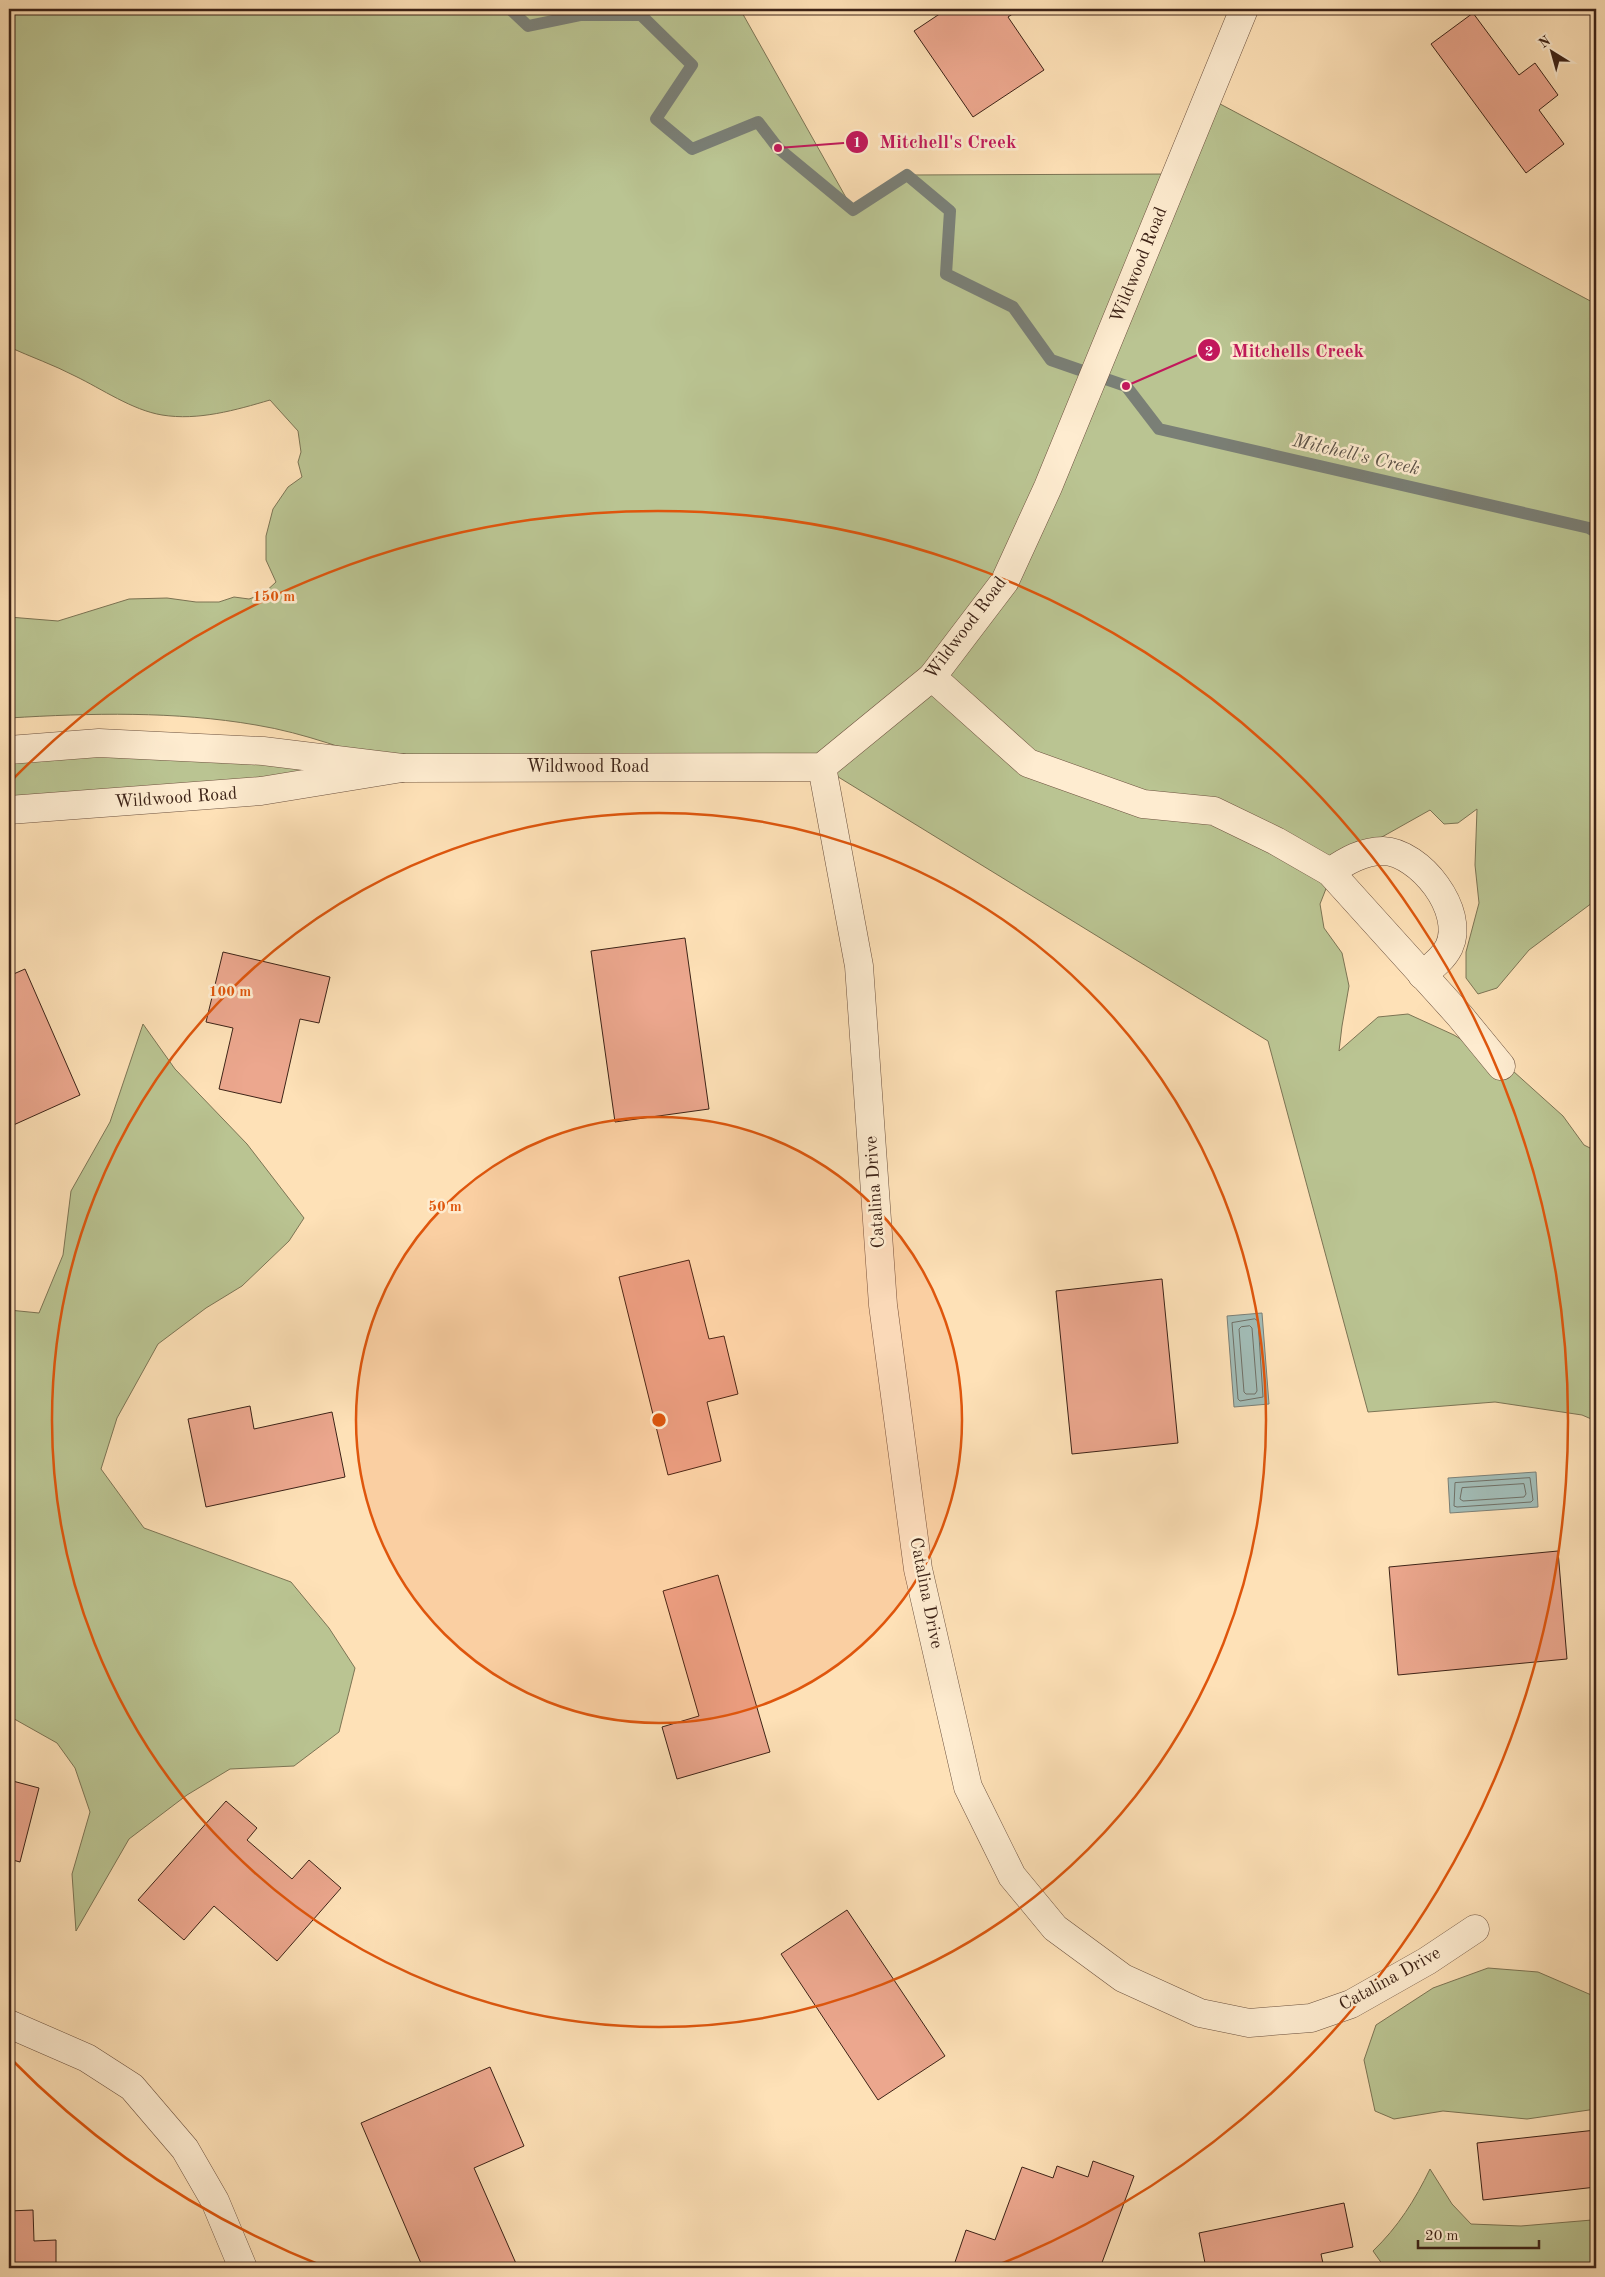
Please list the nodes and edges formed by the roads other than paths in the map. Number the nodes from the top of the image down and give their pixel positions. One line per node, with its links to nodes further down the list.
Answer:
1 (1244, 9): 2 (street, Wildwood Road)
2 (932, 677): 4 (street, Wildwood Road); 7 (street)
3 (9, 750): 5 (street, Wildwood Road)
4 (822, 767): 5 (street, Wildwood Road); 10 (street, Catalina Drive)
5 (402, 768): 6 (street, Wildwood Road)
6 (9, 810)
7 (1330, 872): 8 (street); 8 (street)
8 (1422, 975): 9 (street)
9 (1501, 1066)
10 (1475, 1929)
11 (9, 2024): 12 (street)
12 (243, 2268)

